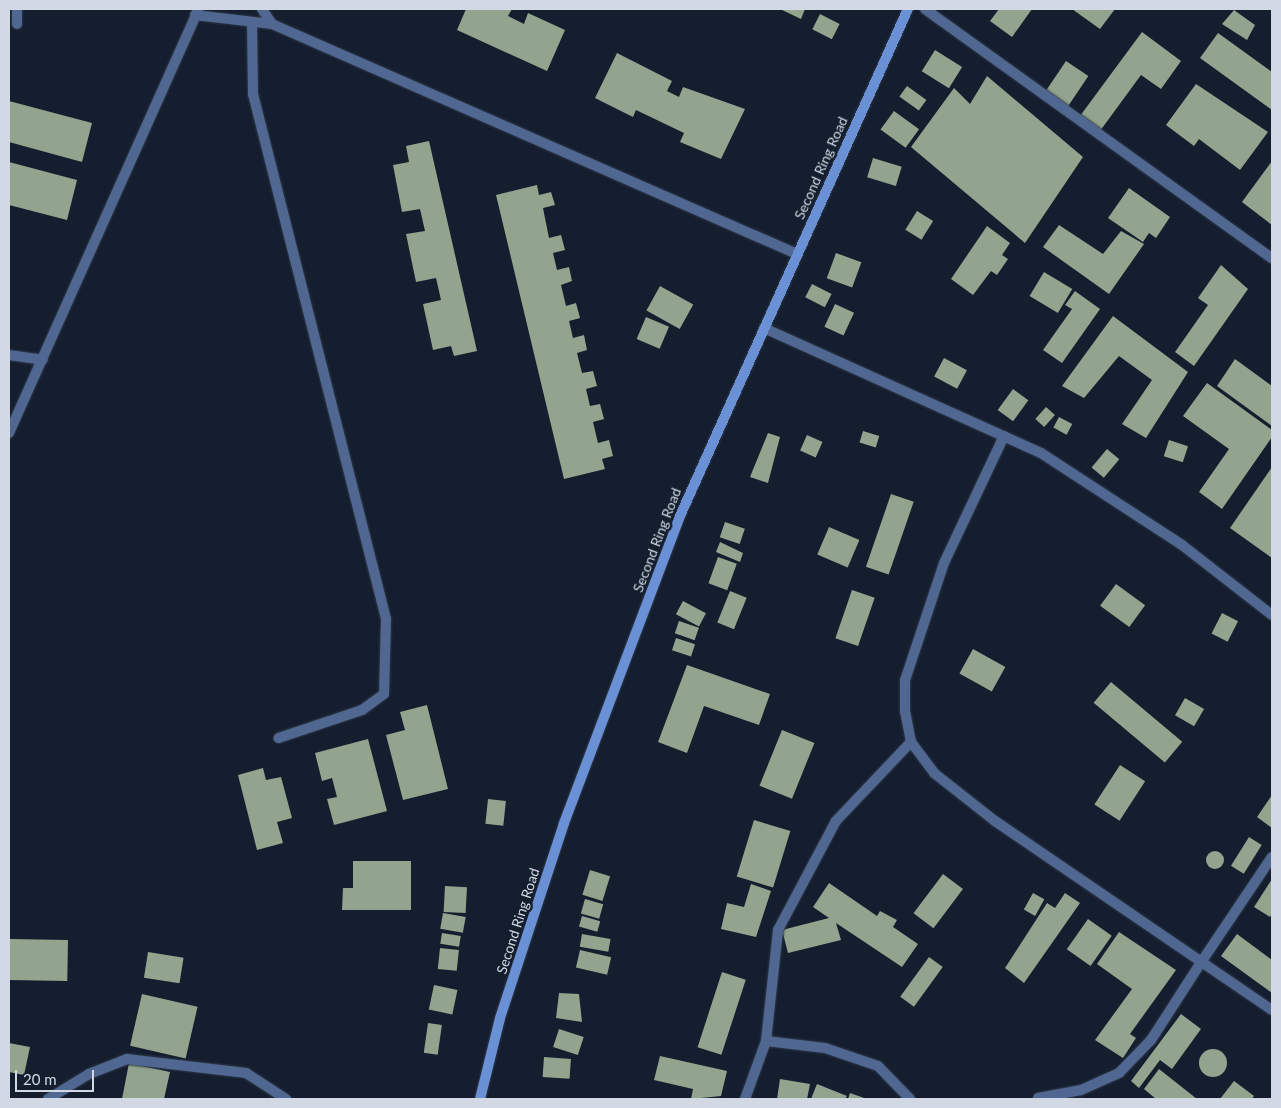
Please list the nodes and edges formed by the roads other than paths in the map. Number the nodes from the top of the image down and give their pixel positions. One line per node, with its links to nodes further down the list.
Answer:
1 (17, 9): 7 (street)
2 (262, 9): 8 (street)
3 (908, 9): 9 (main road, Second Ring Road)
4 (925, 9): 10 (street)
5 (197, 12): 6 (street); 13 (street)
6 (252, 22): 8 (street); 17 (street)
7 (17, 24)
8 (272, 24): 9 (street)
9 (797, 254): 11 (main road, Second Ring Road)
10 (1272, 258)
11 (764, 328): 15 (street); 26 (main road, Second Ring Road)
12 (9, 355): 13 (street)
13 (43, 360): 14 (street)
14 (9, 433)
15 (1004, 436): 16 (street); 18 (street)
16 (1272, 615)
17 (280, 738)
18 (911, 742): 20 (street); 22 (street)
19 (1272, 857): 20 (street)
20 (1202, 961): 21 (street); 23 (street)
21 (1272, 1010)
22 (766, 1041): 27 (street); 28 (street)
23 (1038, 1098)
24 (48, 1099): 25 (street)
25 (286, 1099)
26 (480, 1099)
27 (745, 1099)
28 (910, 1099)

